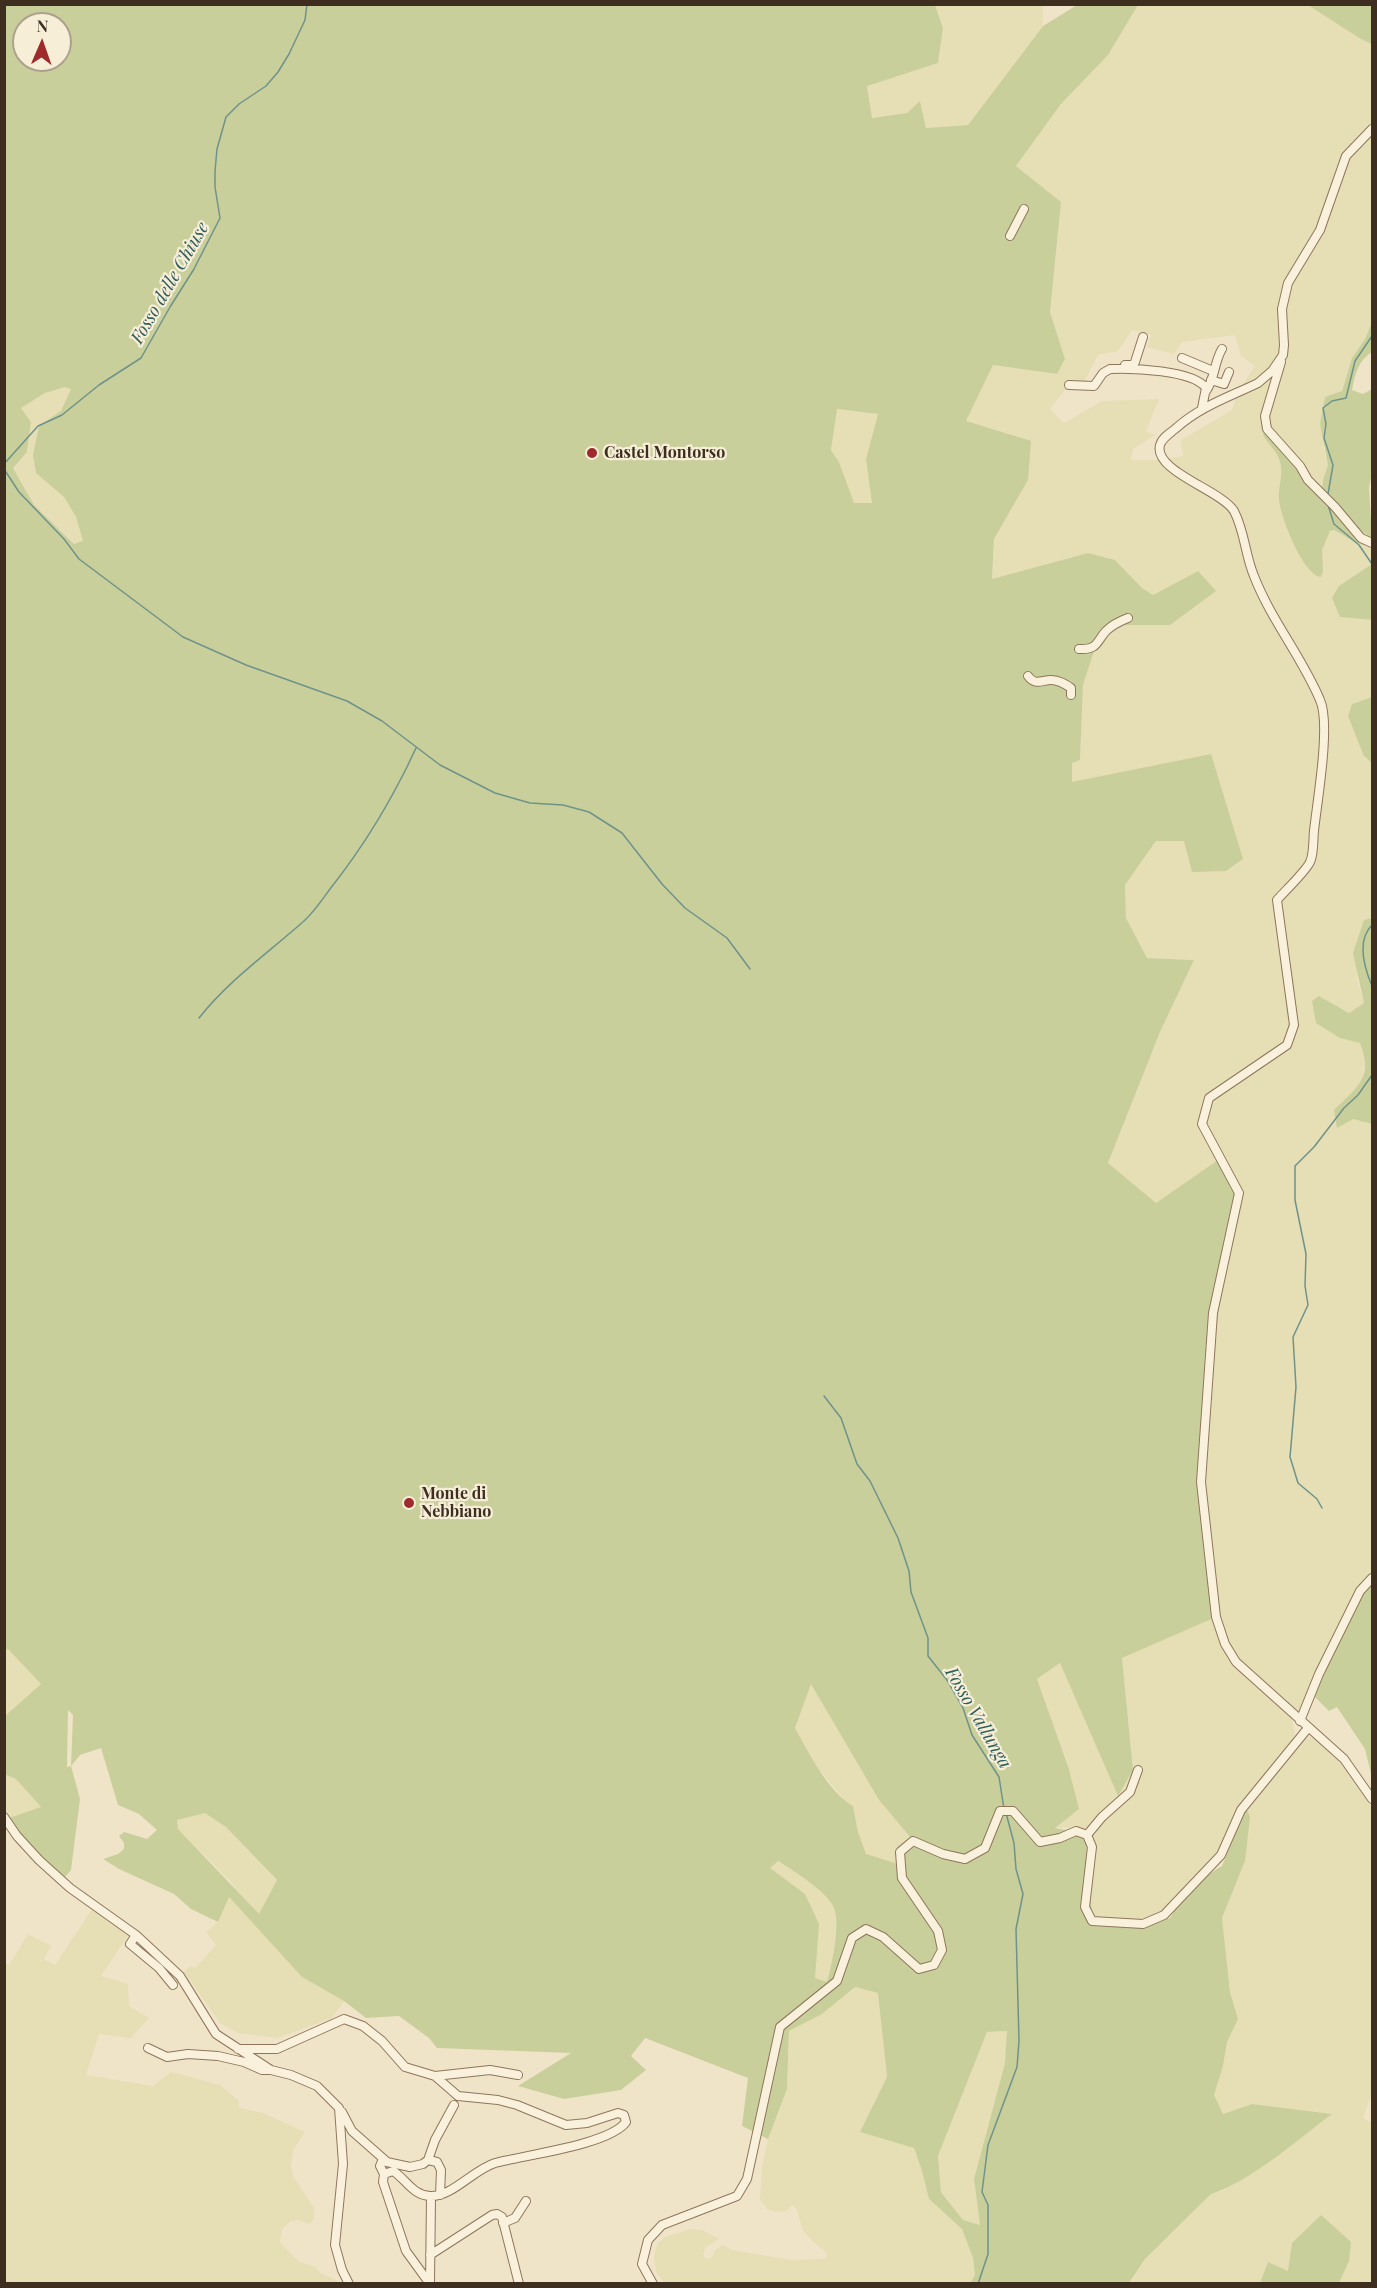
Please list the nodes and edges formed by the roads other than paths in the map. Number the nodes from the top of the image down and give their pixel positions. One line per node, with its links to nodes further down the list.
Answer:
1 (1372, 129): 6 (street)
2 (1024, 208): 3 (street)
3 (1010, 236)
4 (1143, 337): 9 (street)
5 (1222, 349): 10 (street)
6 (1283, 355): 16 (street); 17 (street)
7 (1182, 358): 8 (street)
8 (1201, 367): 10 (street); 13 (street)
9 (1110, 369): 13 (street); 14 (street)
10 (1213, 371): 12 (street)
11 (1229, 372): 12 (street)
12 (1211, 380): 15 (street)
13 (1196, 381): 15 (street)
14 (1069, 385)
15 (1206, 391): 16 (street)
16 (1202, 408): 23 (street)
17 (1372, 543)
18 (1128, 618): 19 (street)
19 (1079, 649)
20 (1028, 676): 21 (street)
21 (1071, 695)
22 (1372, 1578): 23 (street)
23 (1300, 1721): 24 (street)
24 (1308, 1728): 26 (street); 28 (street)
25 (1138, 1770): 28 (street)
26 (1372, 1799)
27 (4, 1817): 29 (street)
28 (1087, 1835): 49 (street)
29 (136, 1935): 30 (street); 32 (street)
30 (173, 1984)
31 (148, 2048): 33 (street)
32 (238, 2049): 33 (street); 35 (street)
33 (271, 2070): 37 (street)
34 (518, 2075): 35 (street)
35 (435, 2076): 41 (street)
36 (454, 2105): 38 (street)
37 (339, 2108): 39 (street); 46 (street)
38 (428, 2160): 39 (street); 41 (street)
39 (386, 2161): 40 (street)
40 (384, 2174): 42 (street); 47 (street)
41 (440, 2194): 42 (street)
42 (431, 2196): 45 (street)
43 (526, 2201): 44 (street)
44 (503, 2223): 45 (street); 48 (street)
45 (430, 2255): 47 (street)
46 (350, 2283)
47 (430, 2283)
48 (519, 2283)
49 (653, 2283)

